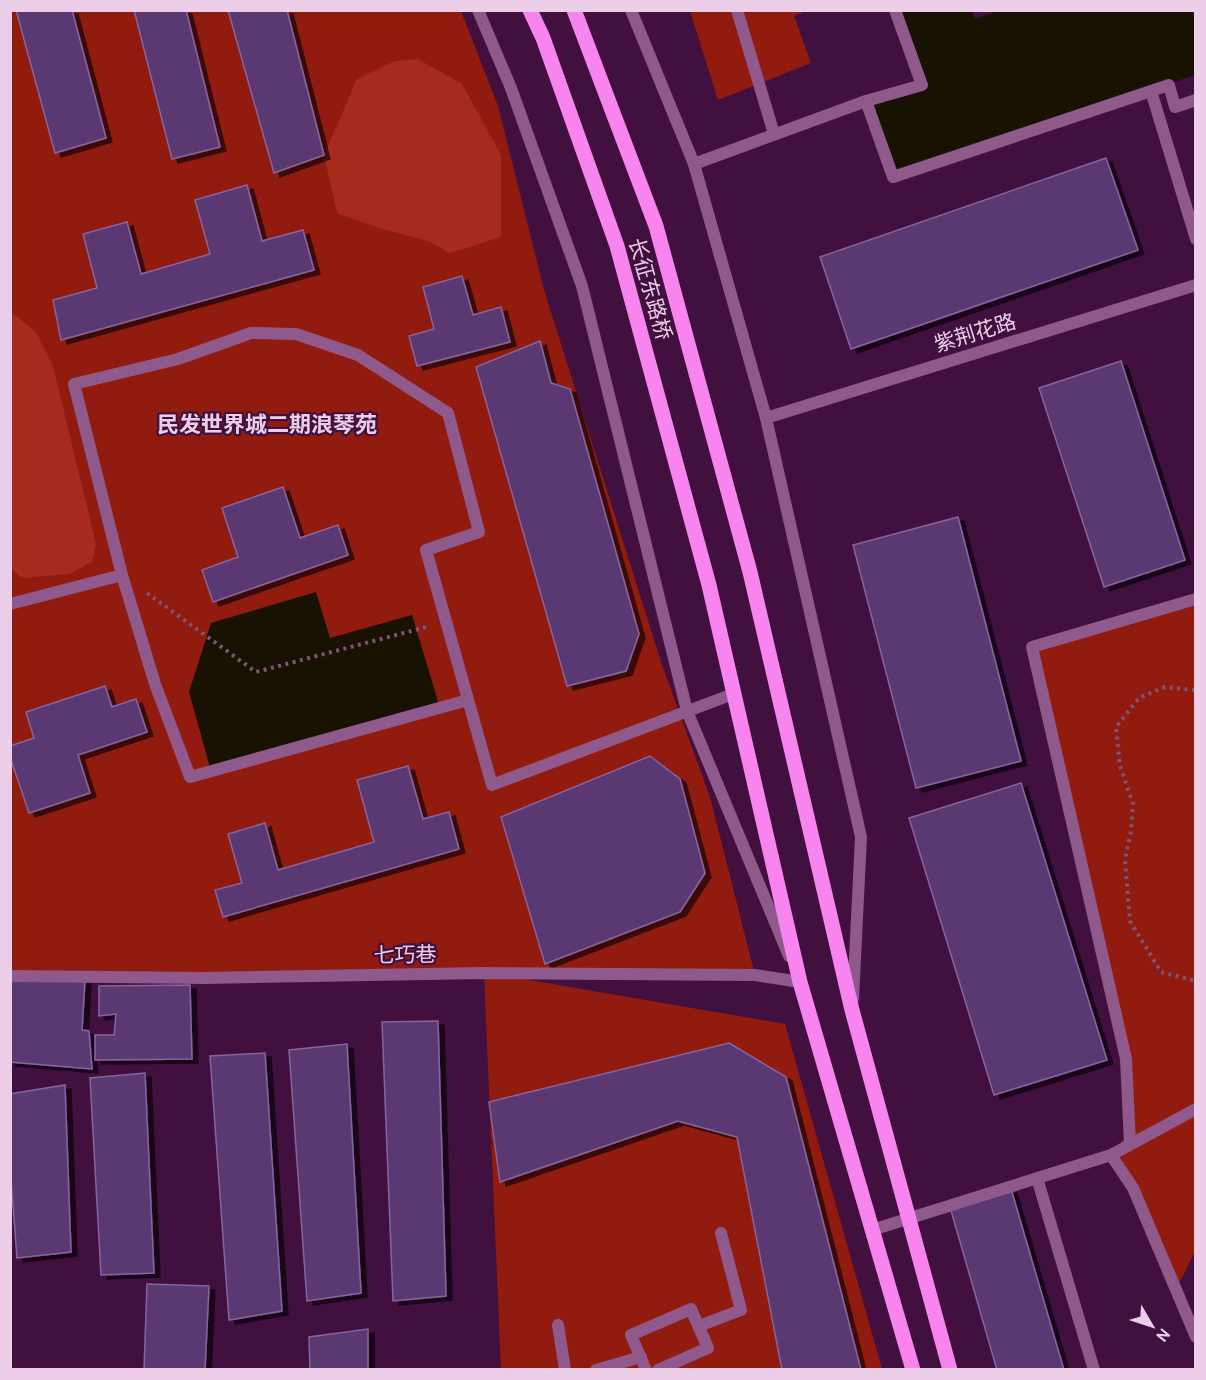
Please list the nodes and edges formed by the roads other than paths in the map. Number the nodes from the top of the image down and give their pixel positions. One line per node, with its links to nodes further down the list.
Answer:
1 (478, 10): 20 (street)
2 (530, 10): 18 (main road, 长征东路桥)
3 (574, 10): 23 (main road, 长征东路桥)
4 (631, 10): 11 (street)
5 (737, 10): 10 (street)
6 (895, 10): 9 (street)
7 (1151, 91): 8 (street); 9 (street); 12 (street)
8 (1196, 100)
9 (866, 101): 10 (street)
10 (774, 134): 11 (street)
11 (694, 164): 14 (street)
12 (1196, 239)
13 (1196, 285): 14 (street, 紫荆花路)
14 (766, 418): 23 (street)
15 (122, 575): 17 (street); 19 (street); 19 (street)
16 (1196, 599): 25 (street)
17 (10, 604)
18 (733, 694): 20 (street); 22 (main road, 长征东路桥)
19 (468, 700): 20 (street)
20 (687, 711): 22 (street)
21 (10, 976): 22 (street, 七巧巷)
22 (800, 982): 29 (main road, 长征东路桥)
23 (852, 1010): 28 (main road, 长征东路桥)
24 (1196, 1109): 25 (street)
25 (1130, 1144): 26 (street)
26 (1111, 1155): 27 (street); 33 (street)
27 (1037, 1178): 28 (street); 42 (street)
28 (909, 1218): 29 (street); 41 (main road, 长征东路桥)
29 (872, 1230): 40 (main road, 长征东路桥)
30 (721, 1233): 32 (street)
31 (558, 1325): 36 (street)
32 (699, 1326): 34 (street); 35 (street)
33 (1196, 1338)
34 (641, 1357): 37 (street); 38 (street)
35 (678, 1365): 39 (street)
36 (565, 1370)
37 (596, 1370)
38 (646, 1370)
39 (658, 1370)
40 (913, 1370)
41 (950, 1370)
42 (1094, 1370)

